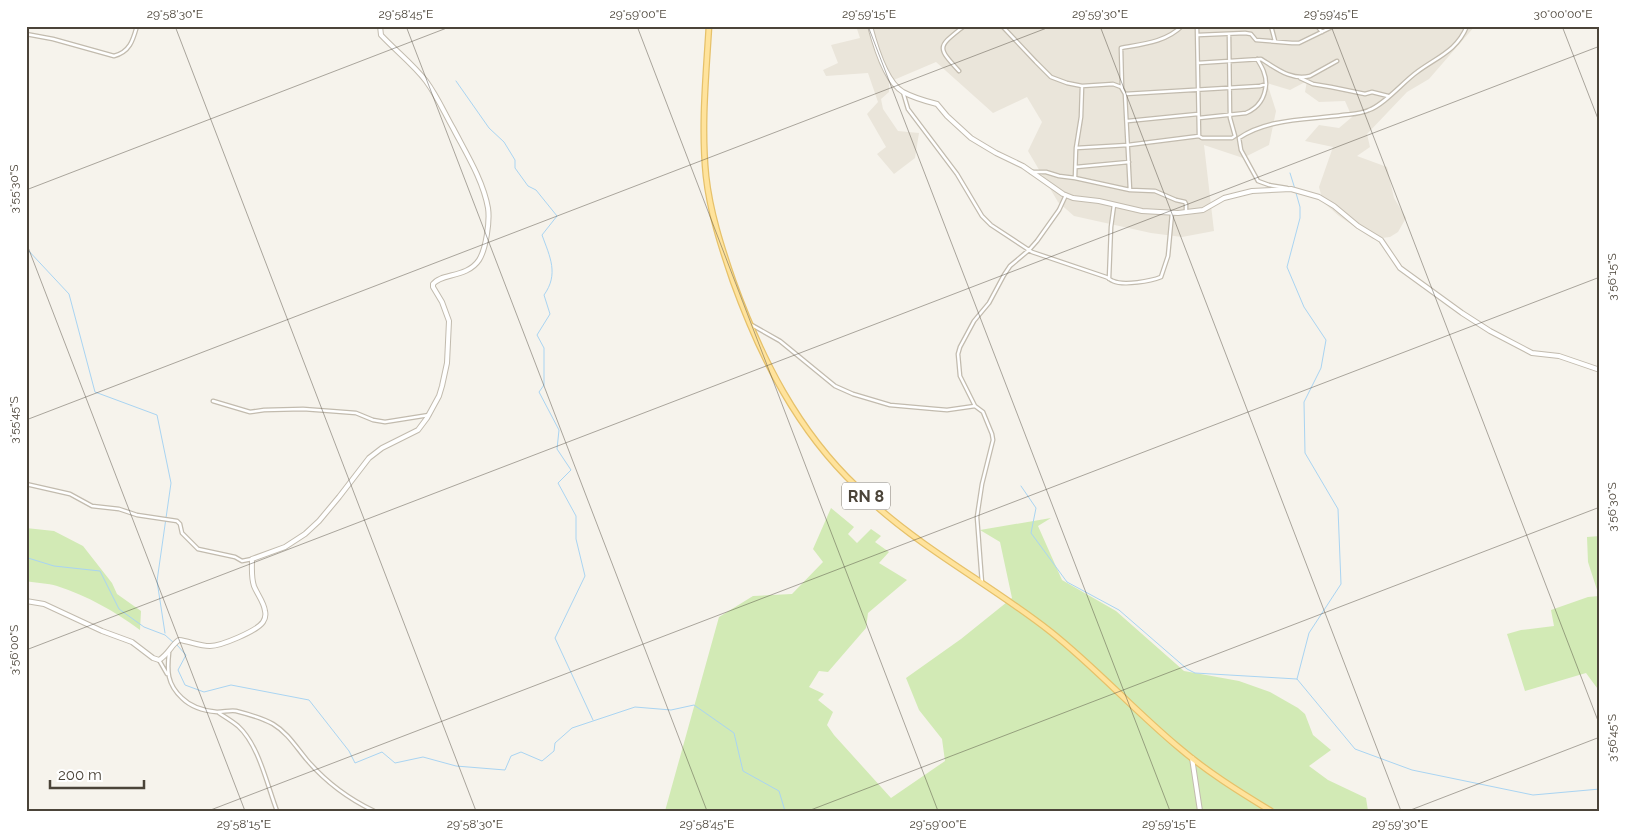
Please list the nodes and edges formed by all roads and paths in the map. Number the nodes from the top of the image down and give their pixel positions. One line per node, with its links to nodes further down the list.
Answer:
1 (137, 26): 18 (street)
2 (380, 26): 59 (street)
3 (709, 26): 55 (main road, RN 8)
4 (870, 26): 33 (street)
5 (920, 26): 6 (street)
6 (928, 26)
7 (963, 26): 26 (street)
8 (1002, 26): 29 (street)
9 (1182, 26): 31 (street)
10 (1197, 26): 20 (street)
11 (1246, 26): 17 (street)
12 (1271, 26): 21 (street)
13 (1317, 26): 16 (street)
14 (1334, 26): 16 (street)
15 (1467, 26): 35 (street)
16 (1322, 32): 21 (street)
17 (1245, 33): 19 (street); 21 (street)
18 (26, 34)
19 (1229, 34): 20 (street); 23 (street)
20 (1198, 35): 25 (street)
21 (1275, 41)
22 (1257, 59): 23 (street); 27 (street); 28 (street)
23 (1230, 61): 25 (street); 30 (street)
24 (1337, 61): 27 (street)
25 (1198, 63): 32 (street)
26 (959, 71)
27 (1299, 77): 35 (street)
28 (1266, 84): 30 (street); 37 (street)
29 (1082, 86): 31 (street); 42 (street)
30 (1230, 88): 32 (street); 37 (street)
31 (1122, 90): 34 (street)
32 (1198, 90): 34 (street); 36 (street)
33 (903, 92): 45 (street); 53 (street)
34 (1125, 94): 39 (street)
35 (1388, 96): 47 (street)
36 (1198, 114): 38 (street); 39 (street)
37 (1230, 114): 38 (street); 40 (street)
38 (1199, 118): 40 (street)
39 (1127, 121): 41 (street)
40 (1199, 136): 41 (street)
41 (1128, 145): 42 (street); 43 (street)
42 (1076, 148): 44 (street)
43 (1129, 162): 44 (street); 48 (street)
44 (1076, 168): 46 (street)
45 (1030, 172): 46 (street); 49 (street)
46 (1075, 178): 48 (street)
47 (1291, 189): 52 (street); 56 (street)
48 (1130, 190): 52 (street)
49 (1066, 195): 50 (street); 53 (street)
50 (1114, 205): 51 (street); 54 (street)
51 (1172, 212): 52 (street); 54 (street)
52 (1186, 212)
53 (1029, 250): 54 (street); 58 (street)
54 (1109, 278)
55 (750, 324): 58 (street); 62 (main road, RN 8)
56 (1600, 370)
57 (213, 401): 59 (street)
58 (975, 406): 62 (street)
59 (429, 415): 61 (street)
60 (26, 484): 61 (street)
61 (252, 559): 64 (street)
62 (982, 583): 68 (main road, RN 8)
63 (26, 601): 65 (street)
64 (169, 653): 65 (street); 66 (street)
65 (159, 660): 66 (street)
66 (168, 677): 67 (street)
67 (217, 712): 69 (street); 70 (street)
68 (1192, 758): 71 (street); 72 (main road, RN 8)
69 (277, 811)
70 (374, 811)
71 (1200, 811)
72 (1271, 811)

